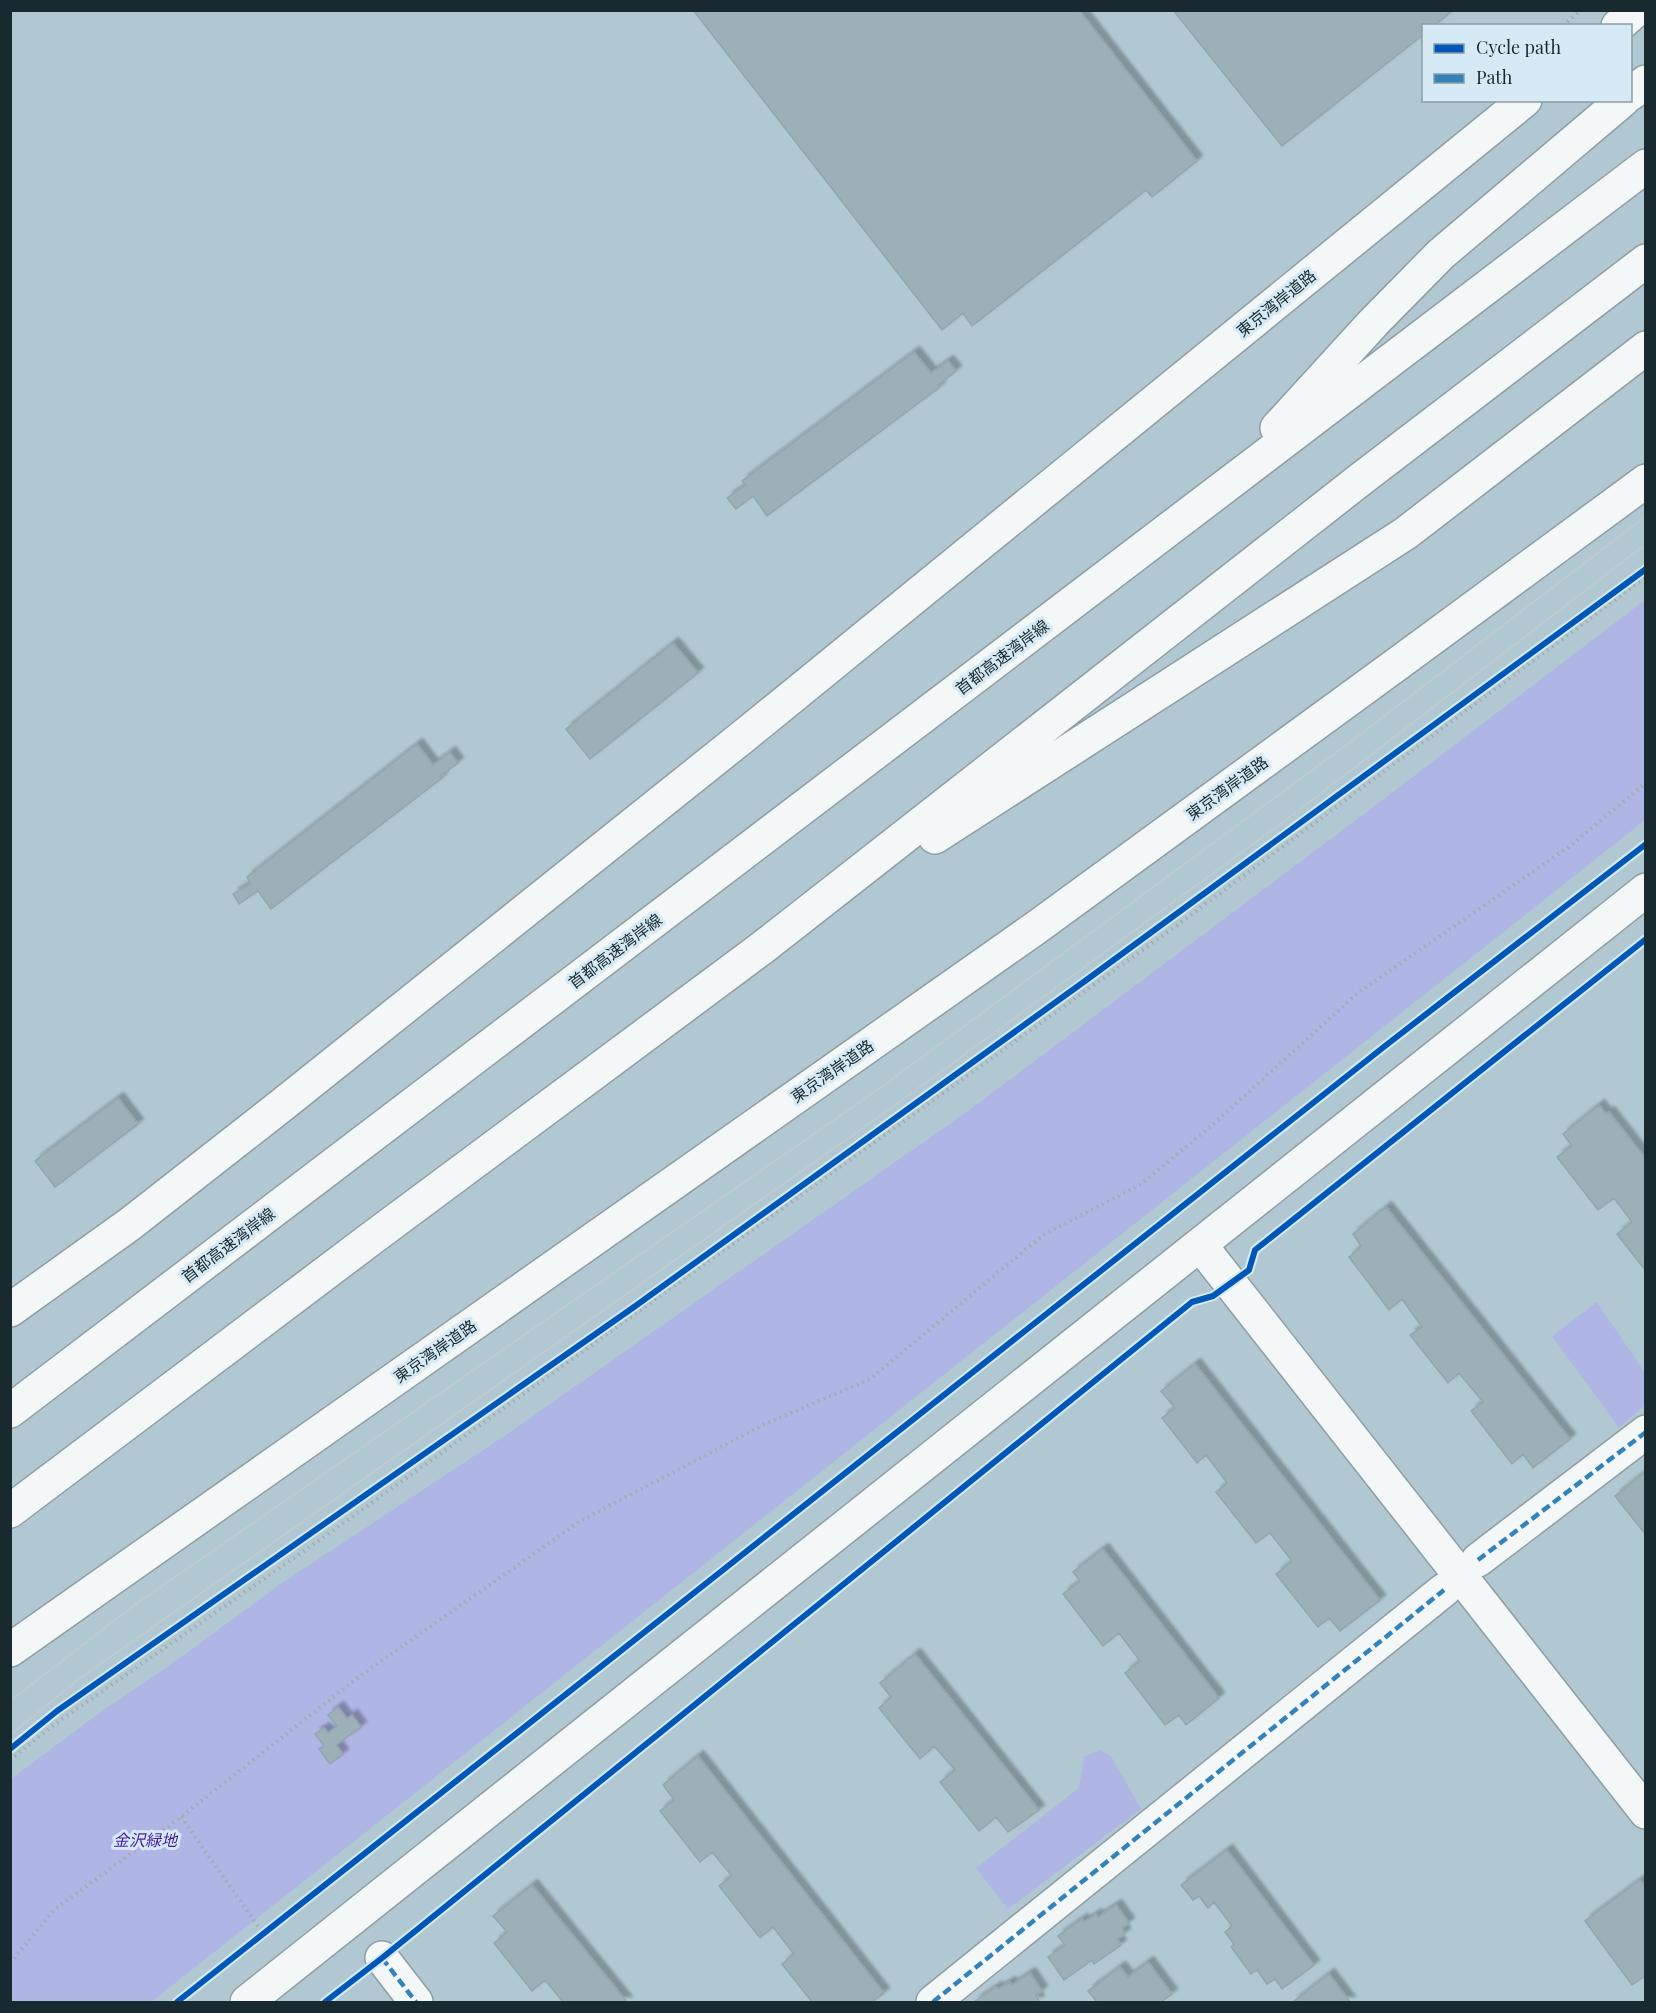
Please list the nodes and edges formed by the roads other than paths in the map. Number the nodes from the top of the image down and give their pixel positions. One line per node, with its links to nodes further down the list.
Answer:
1 (1636, 10): 2 (main road)
2 (1619, 24)
3 (1646, 82): 4 (main road)
4 (1632, 92)
5 (1523, 102): 15 (main road, 東京湾岸道路)
6 (1621, 102): 11 (main road)
7 (1646, 166): 11 (main road)
8 (1646, 261): 13 (main road)
9 (1646, 348): 13 (main road)
10 (1646, 481): 21 (main road, 東京湾岸道路)
11 (1219, 492): 16 (main road, 首都高速湾岸線)
12 (1646, 890): 14 (main road)
13 (762, 948): 18 (main road)
14 (1201, 1245): 22 (main road); 24 (main road)
15 (10, 1310)
16 (10, 1411)
17 (1646, 1432): 19 (main road)
18 (10, 1511)
19 (1478, 1560)
20 (1444, 1590): 26 (main road)
21 (10, 1650)
22 (1646, 1812)
23 (382, 1958): 25 (main road)
24 (247, 2002)
25 (416, 2002)
26 (933, 2002)

